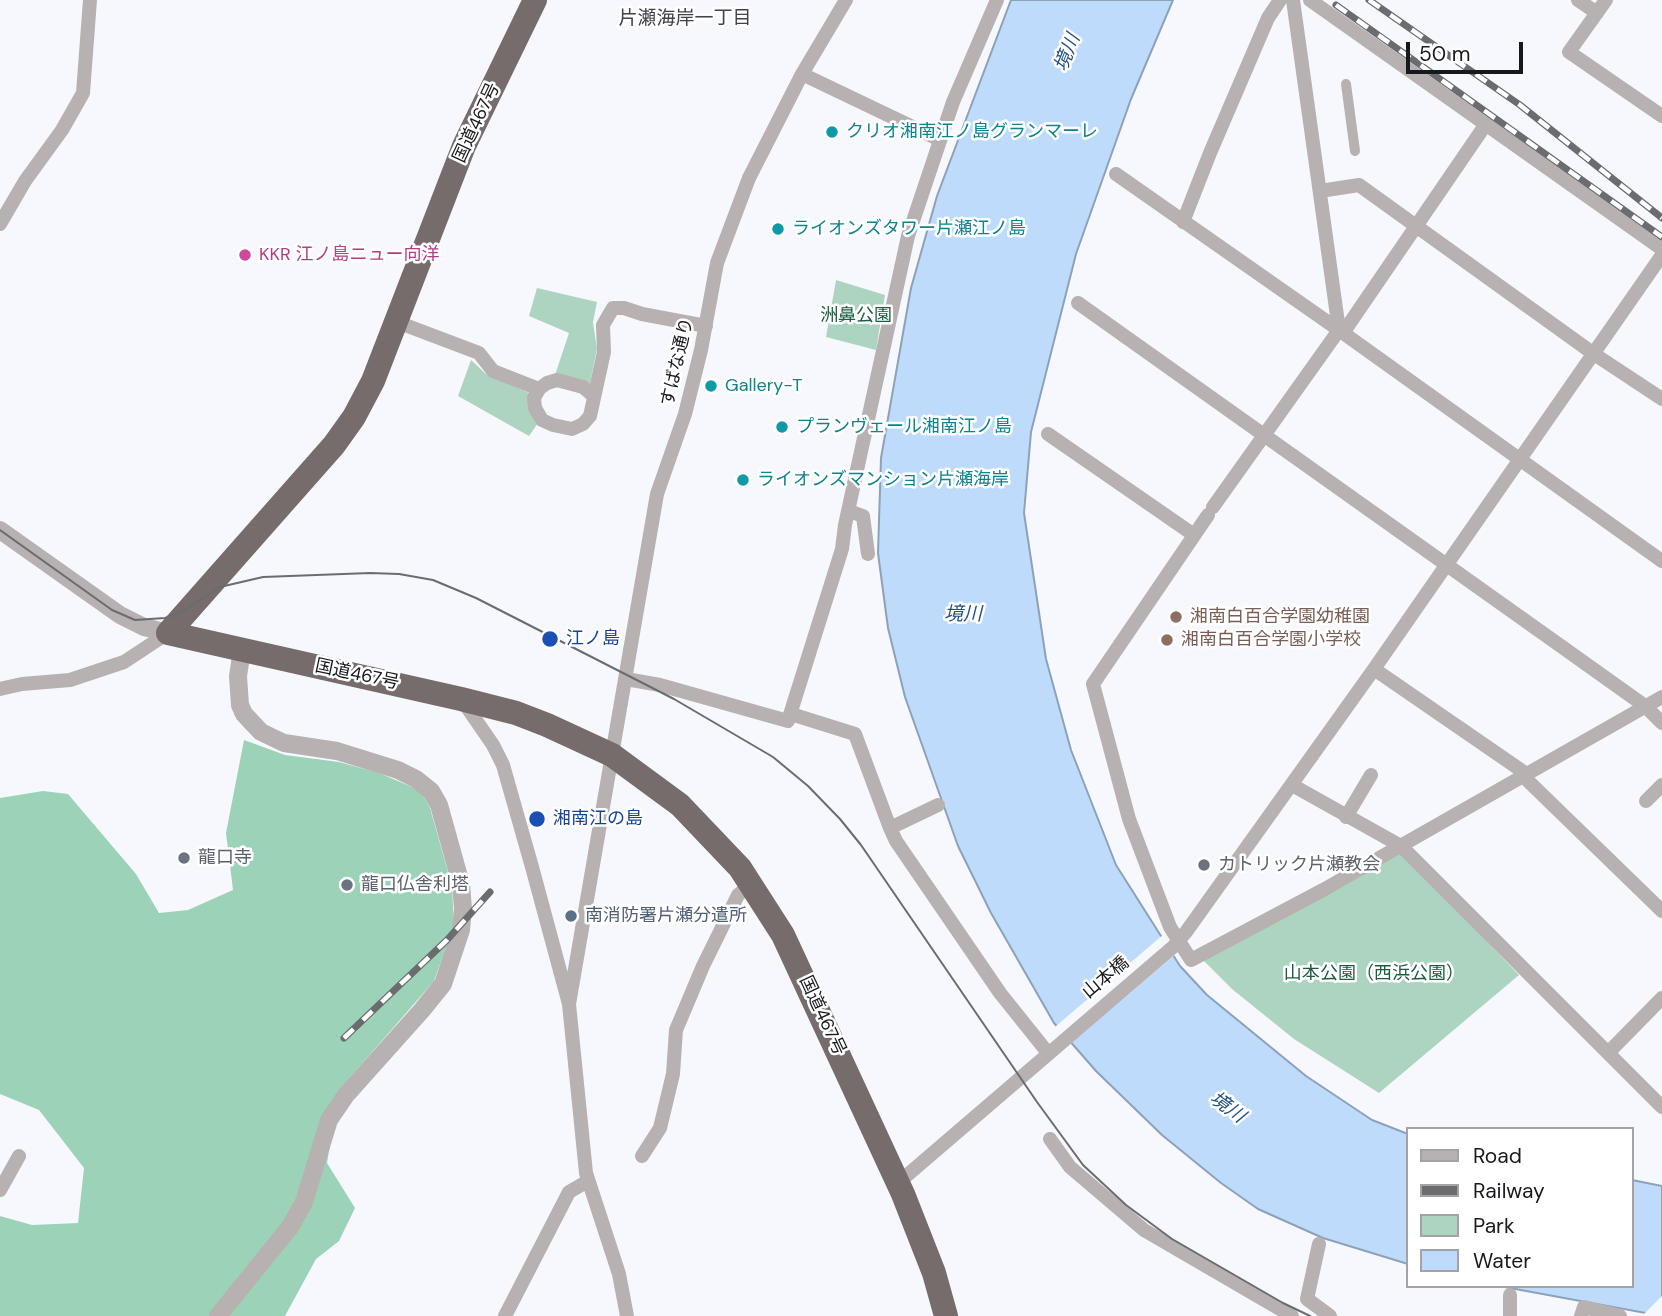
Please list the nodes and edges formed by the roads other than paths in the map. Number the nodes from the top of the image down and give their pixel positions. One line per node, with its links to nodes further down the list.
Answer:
1 (90, 0): 20 (street)
2 (535, 0): 25 (highway, 国道467号)
3 (846, 0): 11 (street, すばな通り)
4 (997, 0): 15 (street)
5 (1280, 0): 19 (street)
6 (1293, 0): 18 (street)
7 (1310, 0): 14 (street)
8 (1578, 0): 10 (street)
9 (1606, 0): 10 (street)
10 (1597, 13): 13 (street)
11 (802, 74): 15 (street); 26 (street, すばな通り)
12 (1346, 84): 16 (street)
13 (1662, 116)
14 (1486, 124): 21 (street); 22 (street)
15 (940, 140): 35 (street)
16 (1355, 152)
17 (1116, 174): 19 (street)
18 (1320, 191): 21 (street); 27 (street)
19 (1183, 222): 27 (street)
20 (0, 224)
21 (1415, 226): 27 (street); 28 (street)
22 (1662, 249)
23 (1662, 255): 28 (street, 山本橋)
24 (1078, 303): 33 (street)
25 (397, 322): 29 (street); 41 (highway, 国道467号)
26 (706, 326): 30 (street); 44 (street, すばな通り)
27 (1341, 331): 33 (street); 34 (street)
28 (1594, 354): 31 (street); 34 (street, 山本橋)
29 (539, 389): 30 (street); 30 (street)
30 (594, 396)
31 (1662, 400)
32 (1048, 434): 37 (street)
33 (1263, 434): 37 (street); 40 (street)
34 (1520, 460): 39 (street); 40 (street, 山本橋)
35 (849, 511): 38 (street); 49 (street)
36 (0, 530): 41 (street)
37 (1194, 536): 64 (street)
38 (867, 554)
39 (1662, 561)
40 (1446, 565): 43 (street, 山本橋); 48 (street)
41 (168, 634): 42 (highway, 国道467号); 45 (street)
42 (242, 650): 47 (highway, 国道467号); 80 (street)
43 (1374, 670): 53 (street); 54 (street, 山本橋)
44 (626, 679): 49 (street); 51 (street, すばな通り)
45 (0, 689)
46 (1662, 697): 48 (street)
47 (461, 699): 51 (highway, 国道467号); 67 (street)
48 (1645, 706): 50 (street); 53 (street)
49 (791, 714): 59 (street)
50 (1662, 723)
51 (612, 755): 62 (highway, 国道467号); 67 (street, すばな通り)
52 (1371, 775): 58 (street)
53 (1526, 776): 60 (street); 63 (street)
54 (1292, 785): 58 (street); 65 (street, 山本橋)
55 (1662, 785): 56 (street)
56 (1646, 801)
57 (938, 806): 59 (street)
58 (1346, 817): 60 (street)
59 (890, 828): 69 (street)
60 (1401, 846): 65 (street); 68 (street)
61 (1138, 873): 64 (street)
62 (751, 884): 73 (street); 75 (highway, 国道467号)
63 (1662, 911)
64 (1170, 927): 65 (street)
65 (1175, 944): 69 (street, 山本橋)
66 (1662, 998): 68 (street)
67 (569, 1004): 74 (street)
68 (1609, 1052): 70 (street)
69 (1048, 1053): 75 (street, 山本橋)
70 (1662, 1107)
71 (1050, 1139): 84 (street)
72 (19, 1156): 76 (street)
73 (642, 1156)
74 (588, 1181): 81 (street); 82 (street)
75 (898, 1183): 83 (highway, 国道467号)
76 (0, 1190)
77 (1320, 1244): 79 (street)
78 (1510, 1295): 86 (street)
79 (1315, 1311): 85 (street)
80 (218, 1316)
81 (505, 1316)
82 (627, 1316)
83 (946, 1316)
84 (1292, 1316)
85 (1330, 1316)
86 (1510, 1316)
87 (1581, 1316): 88 (street)
88 (1620, 1316)

